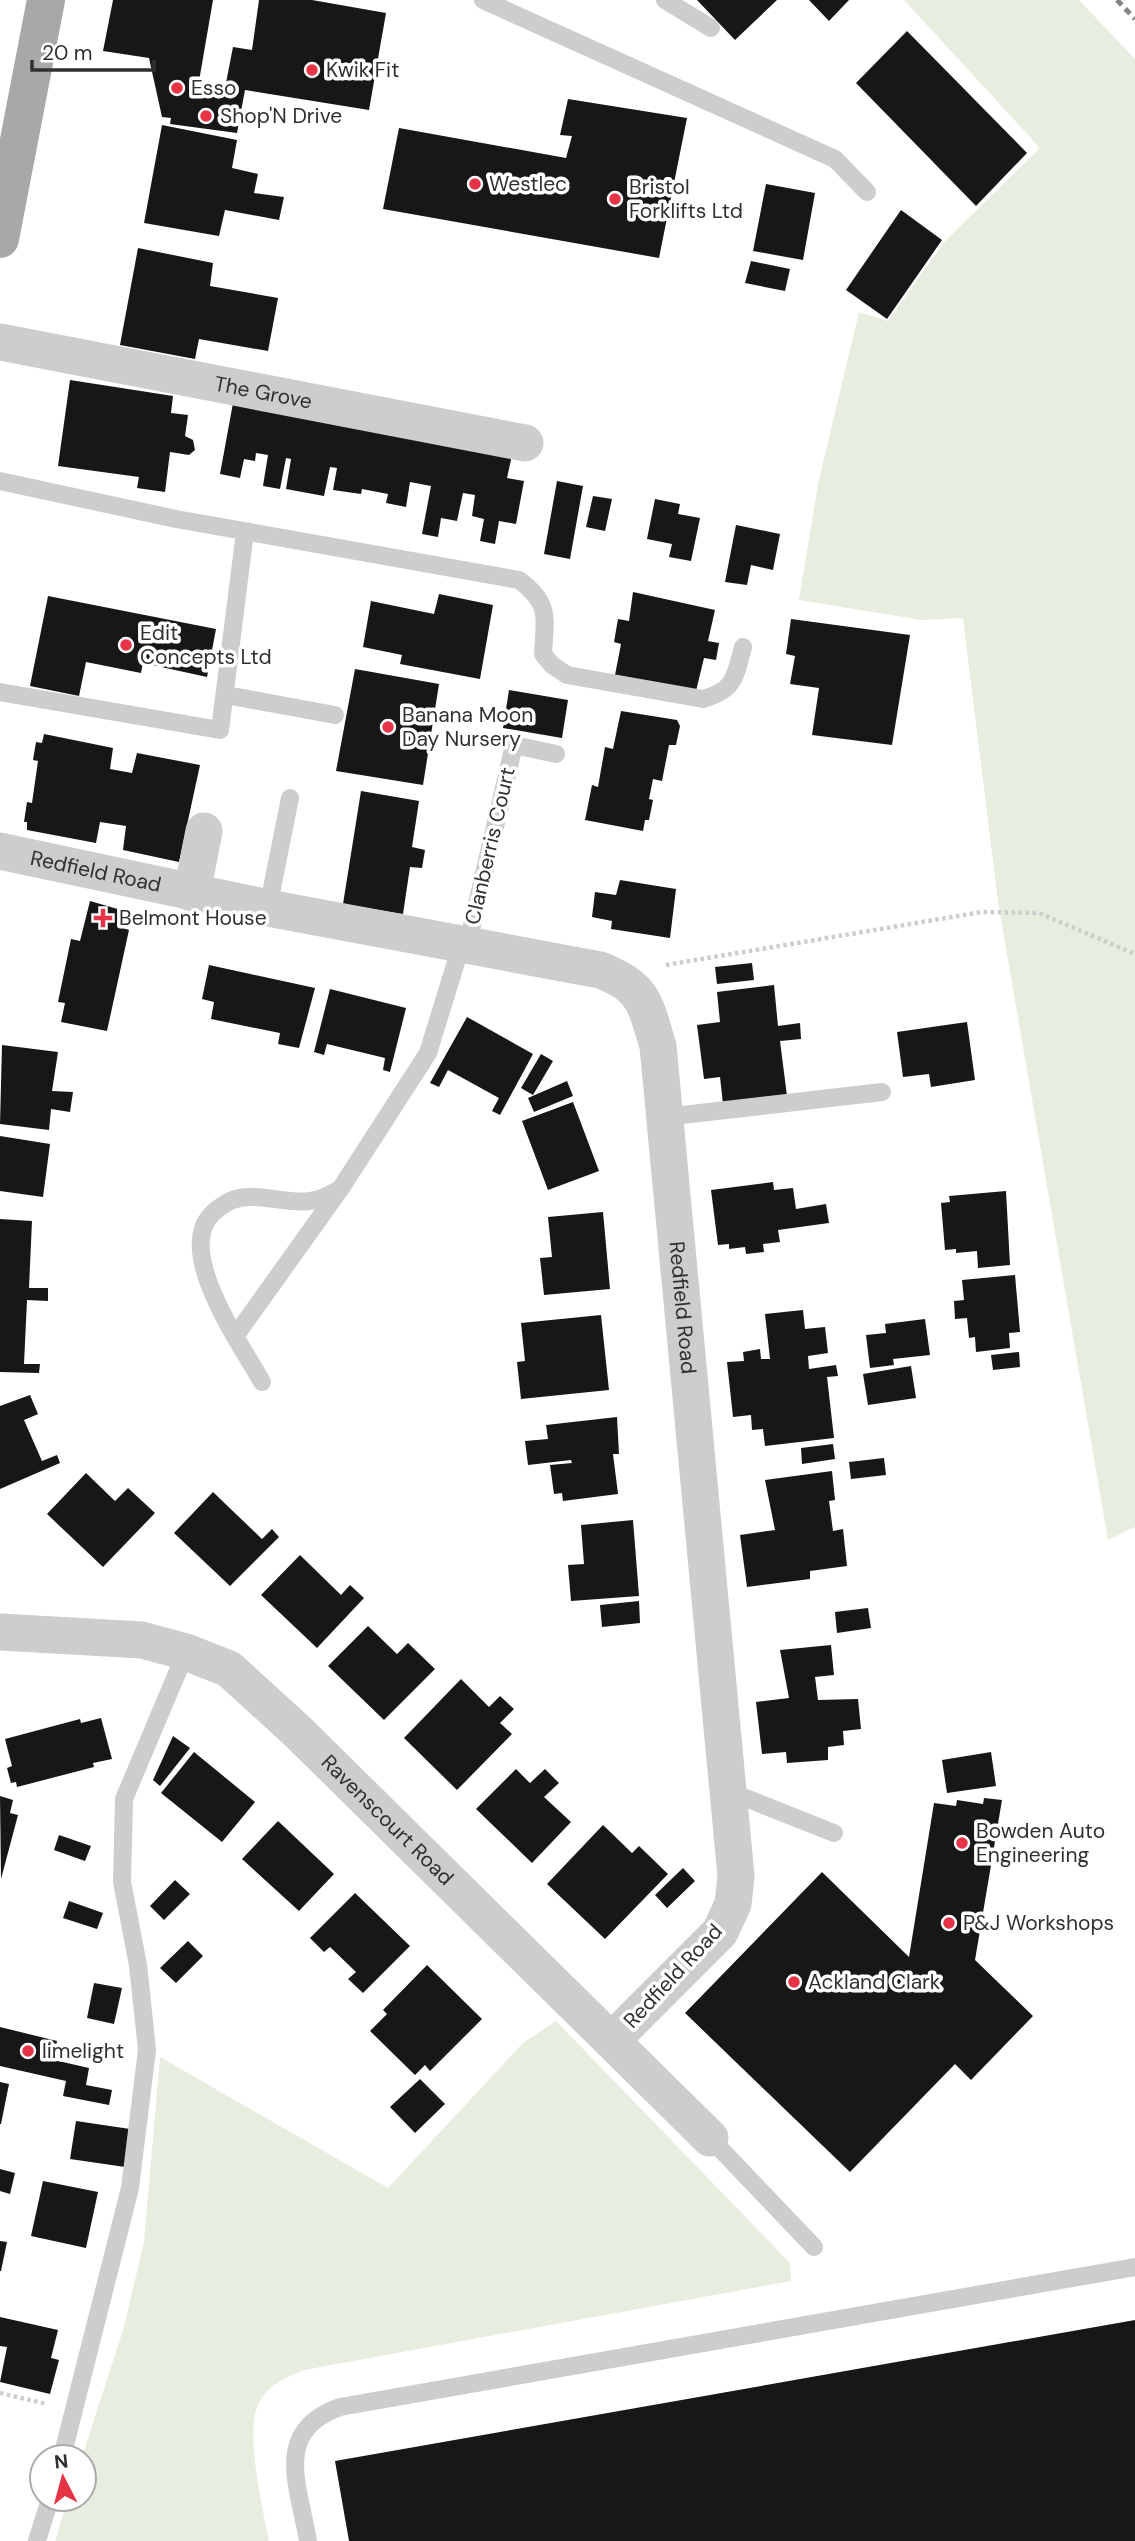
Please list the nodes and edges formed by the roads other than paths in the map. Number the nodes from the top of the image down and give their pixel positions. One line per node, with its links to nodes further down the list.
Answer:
1 (46, 0): 6 (main road)
2 (483, 0): 5 (lane)
3 (665, 0): 4 (lane)
4 (710, 28)
5 (867, 192)
6 (0, 239)
7 (0, 342): 8 (street, The Grove)
8 (525, 443)
9 (0, 481): 10 (lane)
10 (245, 532): 11 (lane); 13 (lane)
11 (743, 647)
12 (0, 692): 13 (lane)
13 (226, 695): 14 (lane)
14 (335, 715)
15 (556, 754): 21 (lane, Clanberris Court)
16 (290, 798): 20 (lane)
17 (204, 831): 19 (street, Redfield Road)
18 (0, 851): 19 (street, Redfield Road)
19 (192, 893): 20 (street, Redfield Road)
20 (268, 908): 21 (street, Redfield Road)
21 (464, 946): 23 (street, Redfield Road); 24 (lane)
22 (882, 1092): 23 (lane)
23 (665, 1117): 29 (street, Redfield Road)
24 (341, 1188): 25 (lane); 25 (lane)
25 (236, 1335): 26 (lane)
26 (262, 1382)
27 (0, 1632): 28 (street, Ravenscourt Road)
28 (186, 1652): 31 (street, Ravenscourt Road); 35 (lane)
29 (728, 1791): 30 (lane); 31 (street, Redfield Road)
30 (834, 1833)
31 (612, 2040): 32 (street, Ravenscourt Road)
32 (710, 2138): 33 (lane)
33 (814, 2247)
34 (1135, 2267): 38 (lane)
35 (66, 2443)
36 (46, 2513): 37 (lane)
37 (37, 2541)
38 (308, 2541)

